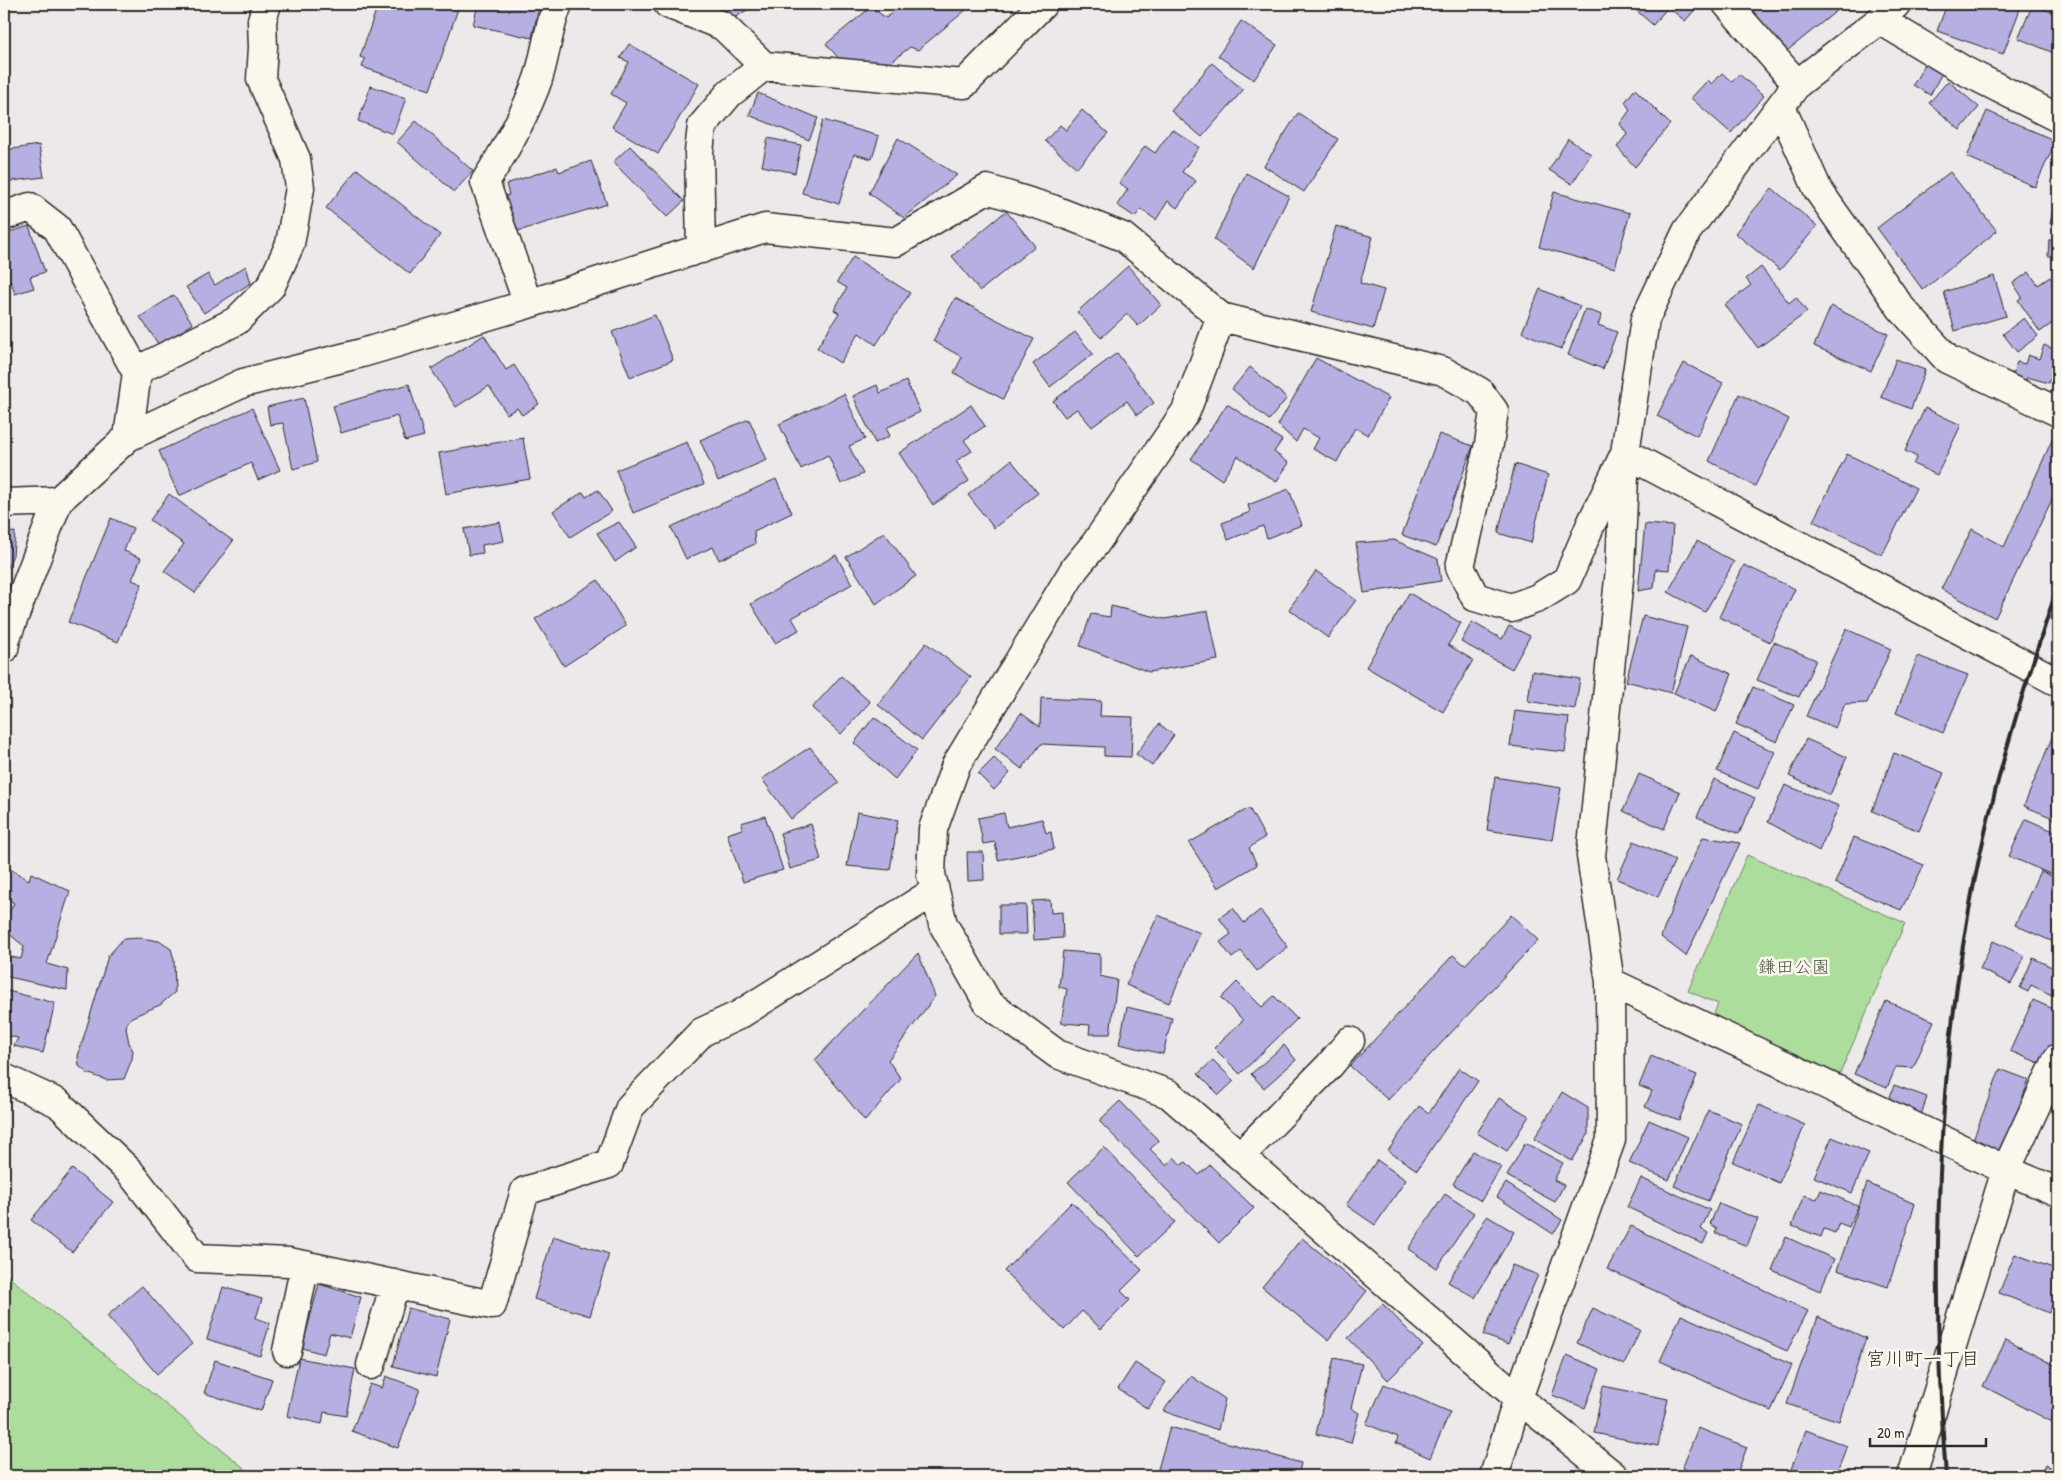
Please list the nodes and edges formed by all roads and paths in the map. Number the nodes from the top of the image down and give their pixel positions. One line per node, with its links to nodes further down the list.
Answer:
1 (267, 4): 15 (street)
2 (558, 4): 13 (street)
3 (668, 4): 7 (street)
4 (1043, 4): 7 (street)
5 (1727, 4): 8 (street)
6 (1888, 12): 8 (street); 10 (street)
7 (764, 66): 12 (street)
8 (1797, 84): 9 (street)
9 (1781, 107): 16 (street); 18 (street)
10 (2058, 118)
11 (4, 216): 15 (street)
12 (701, 249): 13 (street); 14 (street)
13 (528, 304): 17 (street)
14 (1220, 317): 18 (street); 23 (street)
15 (136, 371): 17 (street)
16 (2058, 412)
17 (128, 437): 19 (street)
18 (1625, 453): 22 (street); 24 (street)
19 (58, 500): 20 (street); 21 (street)
20 (4, 503)
21 (4, 649)
22 (2058, 682)
23 (935, 891): 28 (street); 32 (street)
24 (1610, 982): 29 (street); 35 (street)
25 (1350, 1041): 28 (street)
26 (2058, 1058): 29 (street)
27 (4, 1078): 31 (street)
28 (1240, 1156): 35 (street)
29 (2006, 1170): 30 (street); 38 (street)
30 (2058, 1192)
31 (305, 1265): 32 (street); 33 (street)
32 (395, 1284): 34 (street)
33 (287, 1352)
34 (371, 1365)
35 (1518, 1398): 36 (street); 37 (street)
36 (1494, 1476)
37 (1614, 1476)
38 (1912, 1476)

